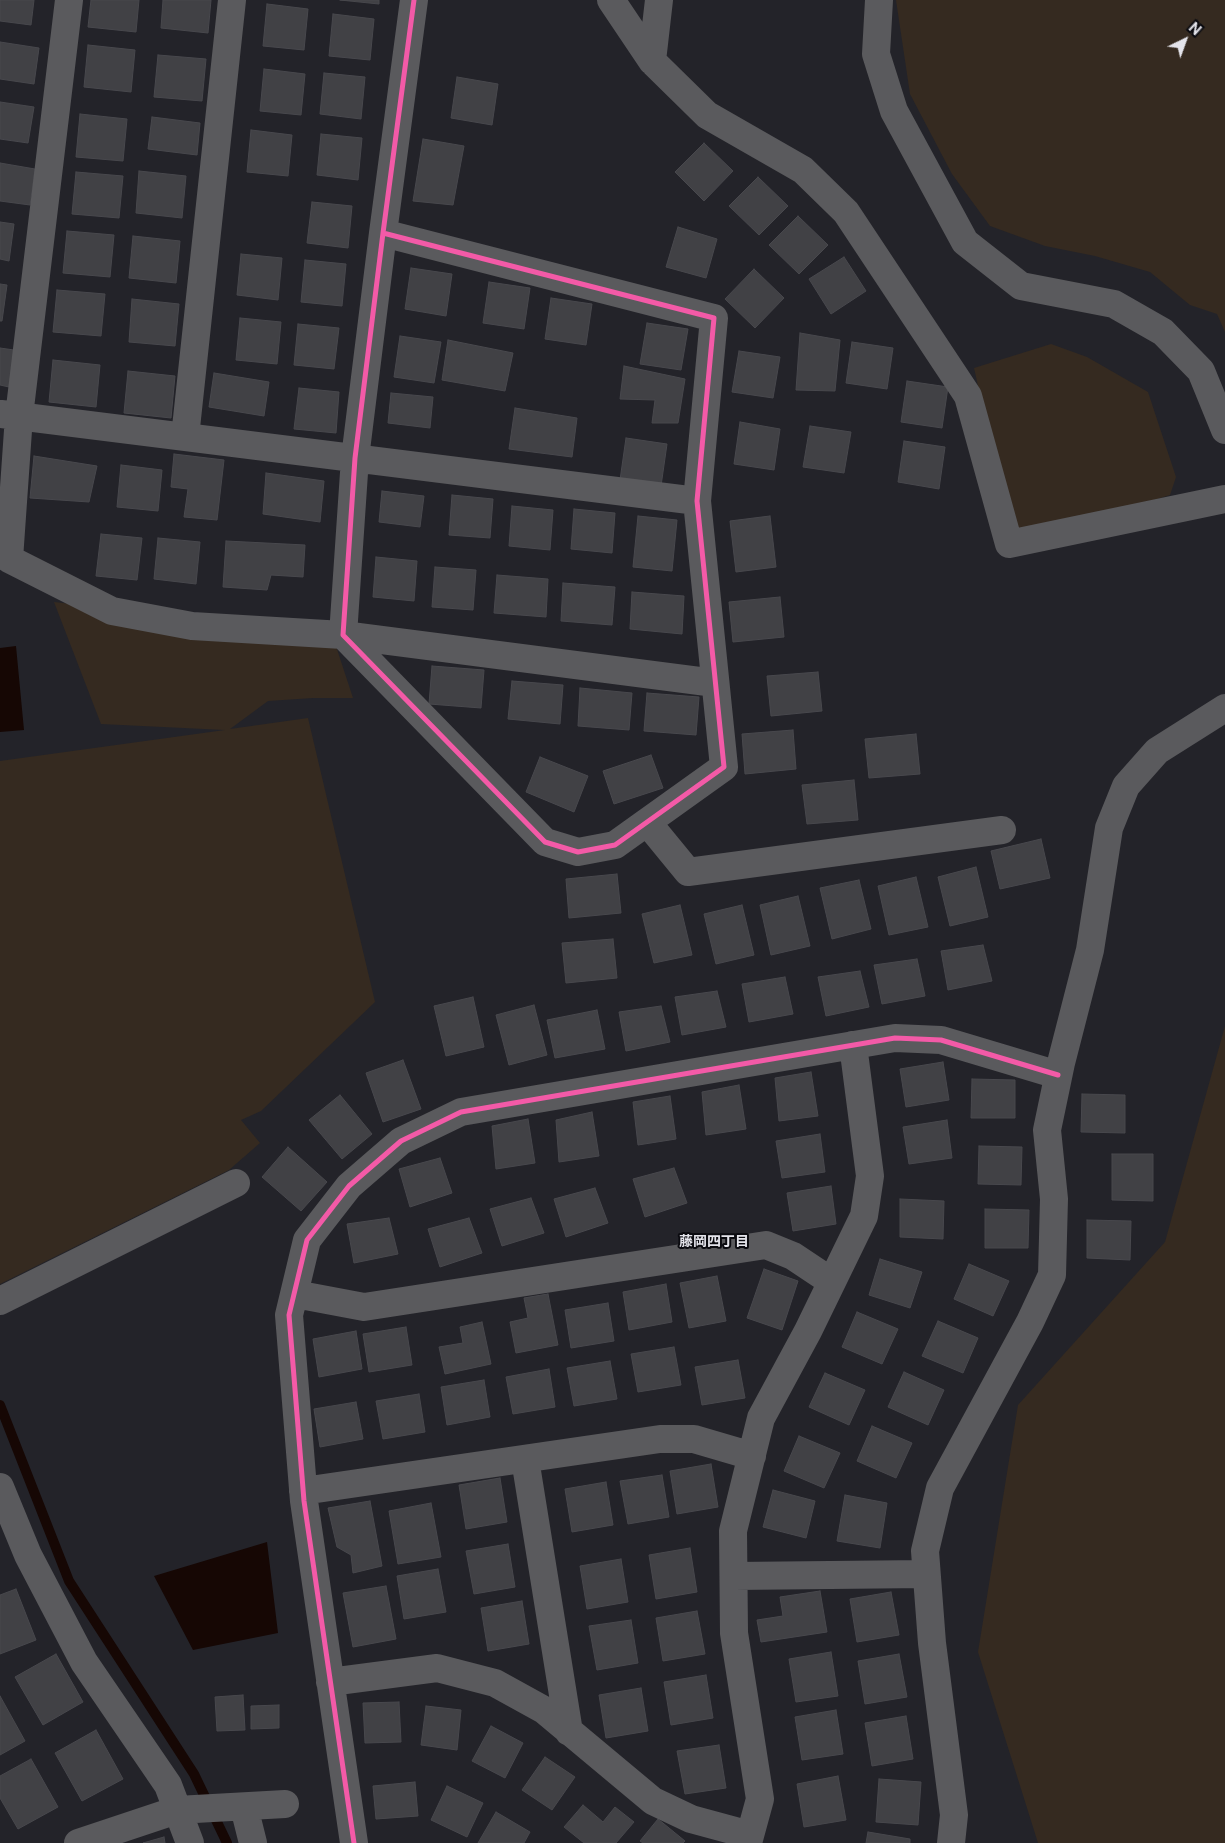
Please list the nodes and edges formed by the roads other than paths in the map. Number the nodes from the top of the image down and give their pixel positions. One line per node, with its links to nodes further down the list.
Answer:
1 (69, 0): 9 (street)
2 (232, 0): 11 (street)
3 (414, 0): 8 (street)
4 (611, 0): 7 (street)
5 (659, 0): 7 (street)
6 (879, 0): 10 (street)
7 (652, 61): 13 (street)
8 (384, 233): 12 (street); 14 (street)
9 (9, 415): 11 (street); 15 (street)
10 (1225, 430)
11 (186, 437): 12 (street)
12 (355, 458): 14 (street); 15 (street)
13 (1225, 499)
14 (697, 501): 16 (street)
15 (343, 635): 16 (street); 18 (street)
16 (715, 683): 18 (street)
17 (1225, 708): 21 (street)
18 (647, 822): 19 (street)
19 (1002, 830)
20 (853, 1046): 21 (street); 23 (street); 24 (street)
21 (1058, 1075): 30 (street)
22 (236, 1183): 25 (street)
23 (832, 1282): 24 (street); 26 (street)
24 (294, 1294): 29 (street)
25 (0, 1302)
26 (752, 1456): 27 (street); 31 (street)
27 (525, 1459): 29 (street); 33 (street)
28 (0, 1487): 36 (street)
29 (303, 1491): 32 (street)
30 (926, 1574): 31 (street); 42 (street)
31 (734, 1576): 37 (street)
32 (330, 1682): 33 (street); 41 (street)
33 (569, 1732): 37 (street)
34 (285, 1804): 35 (street)
35 (244, 1806): 36 (street); 40 (street)
36 (177, 1810): 38 (street); 39 (street)
37 (749, 1839)
38 (78, 1843)
39 (190, 1843)
40 (253, 1843)
41 (354, 1843)
42 (951, 1843)

